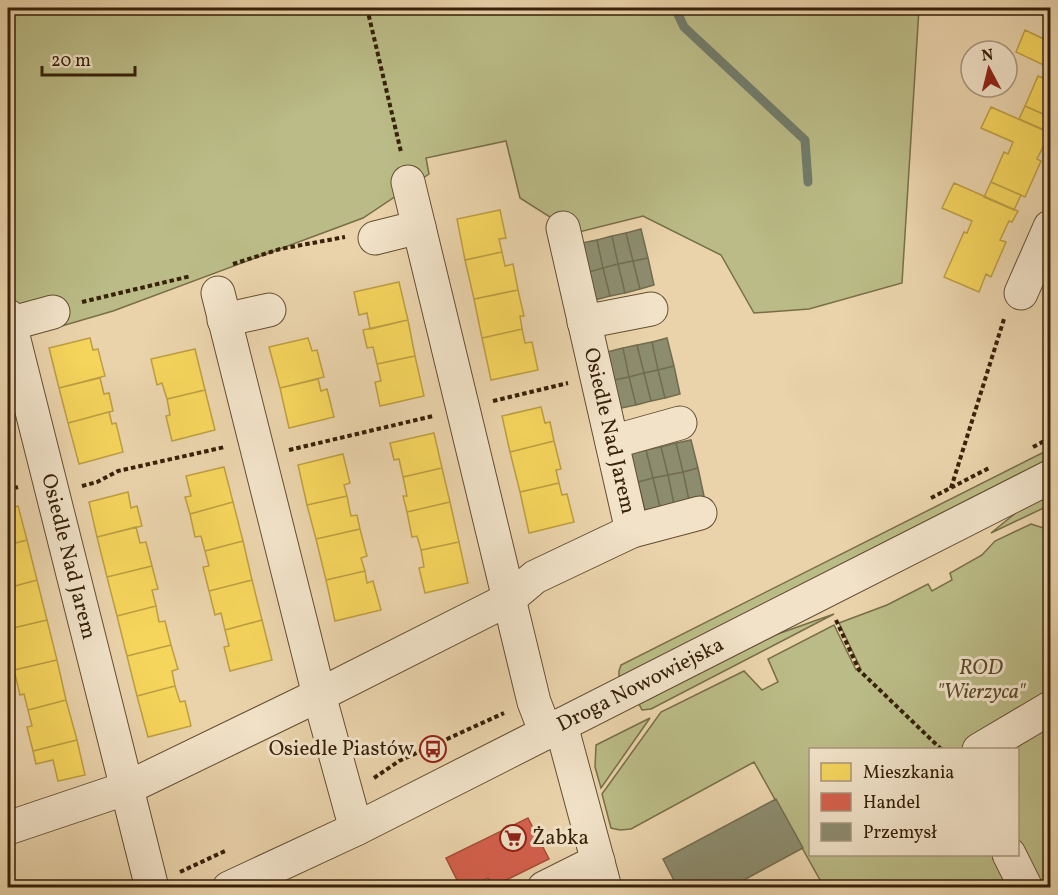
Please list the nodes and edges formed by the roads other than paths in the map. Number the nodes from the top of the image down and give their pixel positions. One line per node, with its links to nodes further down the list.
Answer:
1 (408, 182): 2 (street)
2 (419, 227): 5 (street); 17 (street)
3 (1050, 227): 6 (street)
4 (563, 228): 11 (street, Osiedle Nad Jarem)
5 (375, 238)
6 (1021, 293)
7 (651, 309): 11 (street)
8 (269, 310): 18 (street)
9 (53, 312): 10 (street, Osiedle Nad Jarem)
10 (8, 320): 22 (street, Osiedle Nad Jarem)
11 (584, 322): 13 (street, Osiedle Nad Jarem)
12 (680, 423): 13 (street)
13 (612, 442): 16 (street, Osiedle Nad Jarem)
14 (1050, 477): 20 (street, Droga Nowowiejska)
15 (700, 513): 16 (street)
16 (632, 531): 17 (street, Osiedle Nad Jarem)
17 (509, 599): 18 (street, Osiedle Nad Jarem); 20 (street)
18 (319, 695): 22 (street, Osiedle Nad Jarem); 24 (street)
19 (1050, 708): 21 (street)
20 (554, 729): 24 (street, Droga Nowowiejska); 26 (street)
21 (982, 748)
22 (127, 788): 23 (street, Osiedle Nad Jarem); 27 (street, Osiedle Nad Jarem)
23 (8, 828)
24 (356, 829): 28 (street, Droga Nowowiejska)
25 (1010, 856): 30 (street)
26 (601, 874): 29 (street)
27 (152, 886)
28 (228, 888)
29 (544, 888)
30 (1026, 888)

